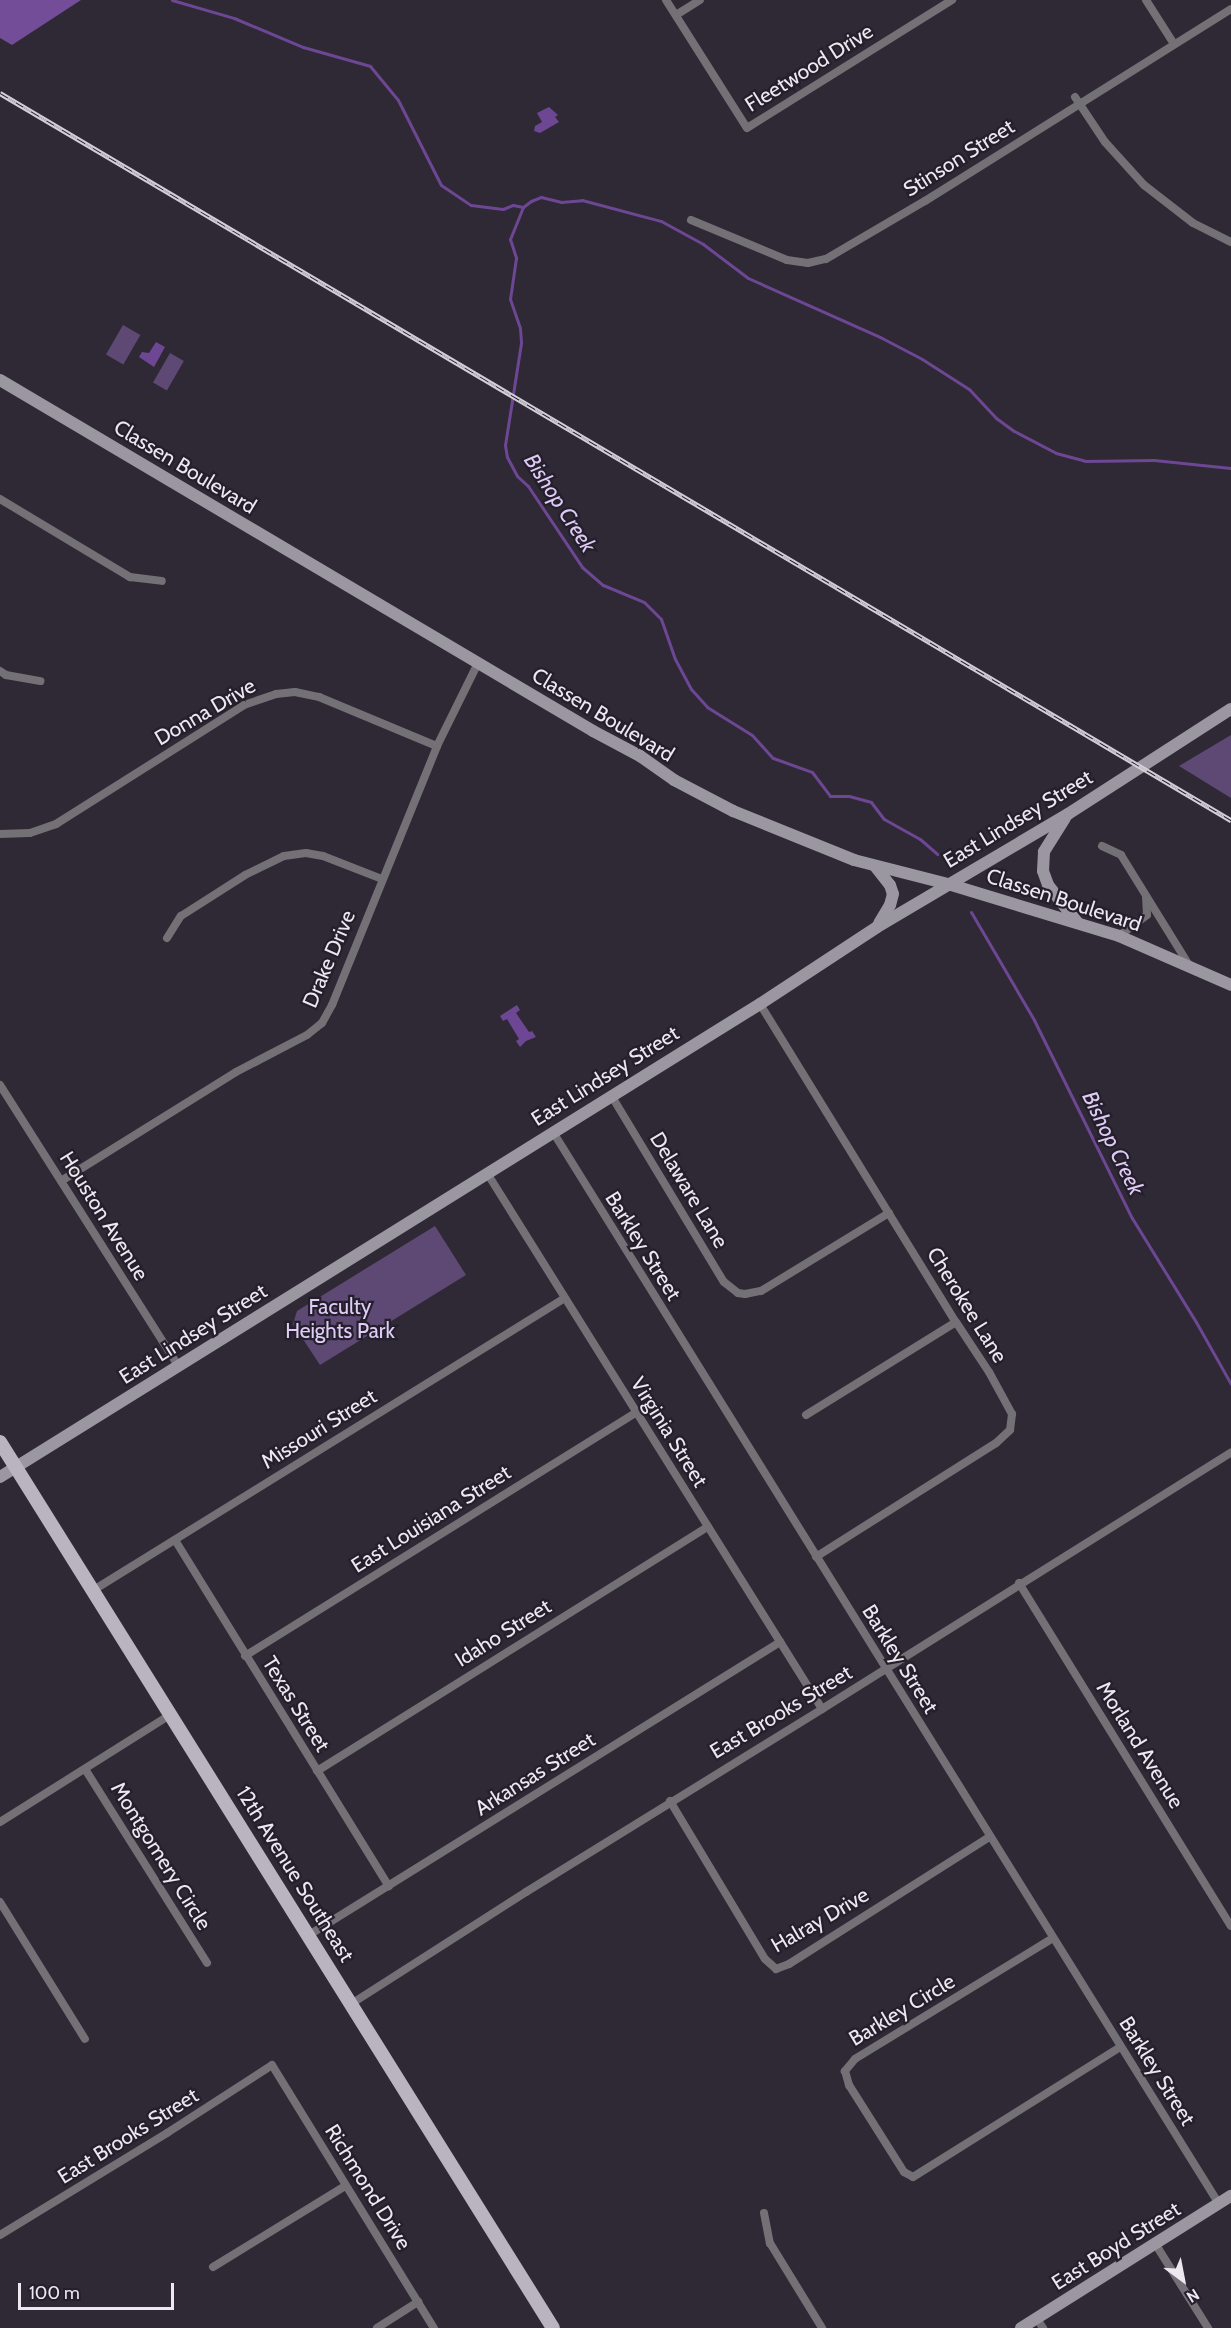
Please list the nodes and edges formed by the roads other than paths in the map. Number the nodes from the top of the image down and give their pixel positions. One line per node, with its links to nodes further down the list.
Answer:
1 (666, 0): 6 (street)
2 (700, 0): 6 (street)
3 (952, 0): 6 (street, Fleetwood Drive)
4 (1146, 0): 7 (street)
5 (1231, 9): 7 (street, Stinson Street)
6 (676, 15)
7 (1174, 44): 8 (street, Stinson Street)
8 (1077, 100): 9 (street, Stinson Street); 10 (street)
9 (691, 220)
10 (1231, 242)
11 (0, 380): 14 (street, Classen Boulevard)
12 (0, 499): 13 (street)
13 (162, 581)
14 (478, 663): 18 (street, Drake Drive); 22 (street, Classen Boulevard)
15 (0, 671): 16 (street)
16 (40, 681)
17 (1231, 709): 19 (street, East Lindsey Street)
18 (437, 746): 20 (street, Donna Drive); 23 (street, Drake Drive)
19 (1068, 814): 24 (street, East Lindsey Street); 26 (street)
20 (0, 834)
21 (1102, 846): 25 (street)
22 (874, 866): 24 (street, Classen Boulevard); 27 (street)
23 (382, 879): 29 (street); 37 (street, Drake Drive)
24 (948, 884): 26 (street, Classen Boulevard); 27 (street, East Lindsey Street)
25 (1145, 894): 28 (street); 30 (street)
26 (1077, 922): 28 (street, Classen Boulevard)
27 (877, 927): 32 (street, East Lindsey Street)
28 (1119, 936): 30 (street, Classen Boulevard)
29 (166, 938)
30 (1189, 965): 31 (street, Classen Boulevard)
31 (1231, 985)
32 (759, 1004): 34 (street, East Lindsey Street); 38 (street, Cherokee Lane)
33 (0, 1085): 37 (street, Houston Avenue)
34 (611, 1095): 35 (street, East Lindsey Street); 38 (street, Delaware Lane)
35 (553, 1132): 36 (street, East Lindsey Street); 50 (street, Barkley Street)
36 (487, 1173): 39 (street, Virginia Street); 41 (street, East Lindsey Street)
37 (61, 1181): 41 (street, Houston Avenue)
38 (889, 1213): 40 (street, Cherokee Lane)
39 (565, 1298): 42 (street, Virginia Street); 49 (street, Missouri Street)
40 (956, 1322): 43 (street); 50 (street, Cherokee Lane)
41 (178, 1366): 46 (street, East Lindsey Street)
42 (636, 1413): 48 (street, Virginia Street); 54 (street, East Louisiana Street)
43 (806, 1415)
44 (0, 1442): 46 (main road, 12th Avenue Southeast)
45 (1231, 1452): 51 (street, East Brooks Street)
46 (16, 1467): 47 (street, East Lindsey Street); 52 (main road, 12th Avenue Southeast)
47 (0, 1477)
48 (708, 1527): 53 (street, Virginia Street); 59 (street, Idaho Street)
49 (175, 1540): 52 (street, Missouri Street); 54 (street, Texas Street)
50 (816, 1557): 55 (street, Barkley Street)
51 (1019, 1583): 55 (street, East Brooks Street); 65 (street, Morland Avenue)
52 (92, 1591): 57 (main road, 12th Avenue Southeast)
53 (780, 1642): 56 (street, Virginia Street); 63 (street, Arkansas Street)
54 (245, 1656): 59 (street, Texas Street)
55 (885, 1670): 56 (street, East Brooks Street); 62 (street, Barkley Street)
56 (822, 1709): 60 (street, East Brooks Street)
57 (170, 1715): 58 (street); 66 (main road, 12th Avenue Southeast)
58 (85, 1769): 61 (street); 68 (street, Montgomery Circle)
59 (317, 1771): 63 (street, Texas Street)
60 (670, 1802): 62 (street, Halray Drive); 69 (street, East Brooks Street)
61 (0, 1822)
62 (989, 1837): 67 (street, Barkley Street)
63 (389, 1886): 66 (street, Arkansas Street)
64 (0, 1902): 70 (street)
65 (1231, 1926)
66 (309, 1935): 69 (main road, 12th Avenue Southeast)
67 (1053, 1938): 71 (street, Barkley Street); 71 (street, Barkley Circle)
68 (207, 1962)
69 (351, 2004): 84 (main road, 12th Avenue Southeast)
70 (85, 2039)
71 (1120, 2047): 75 (street, Barkley Street)
72 (272, 2065): 73 (street, Richmond Drive); 77 (street, East Brooks Street)
73 (345, 2186): 79 (street); 80 (street, Richmond Drive)
74 (1231, 2196): 75 (street, East Boyd Street)
75 (1219, 2204): 78 (street, East Boyd Street)
76 (764, 2213): 85 (street)
77 (0, 2235)
78 (1156, 2244): 81 (street, East Boyd Street); 87 (street)
79 (213, 2267)
80 (418, 2302): 82 (street); 83 (street, Richmond Drive)
81 (1040, 2323): 86 (street, East Boyd Street)
82 (377, 2328)
83 (434, 2328)
84 (553, 2328)
85 (822, 2328)
86 (1022, 2328)
87 (1208, 2328)

